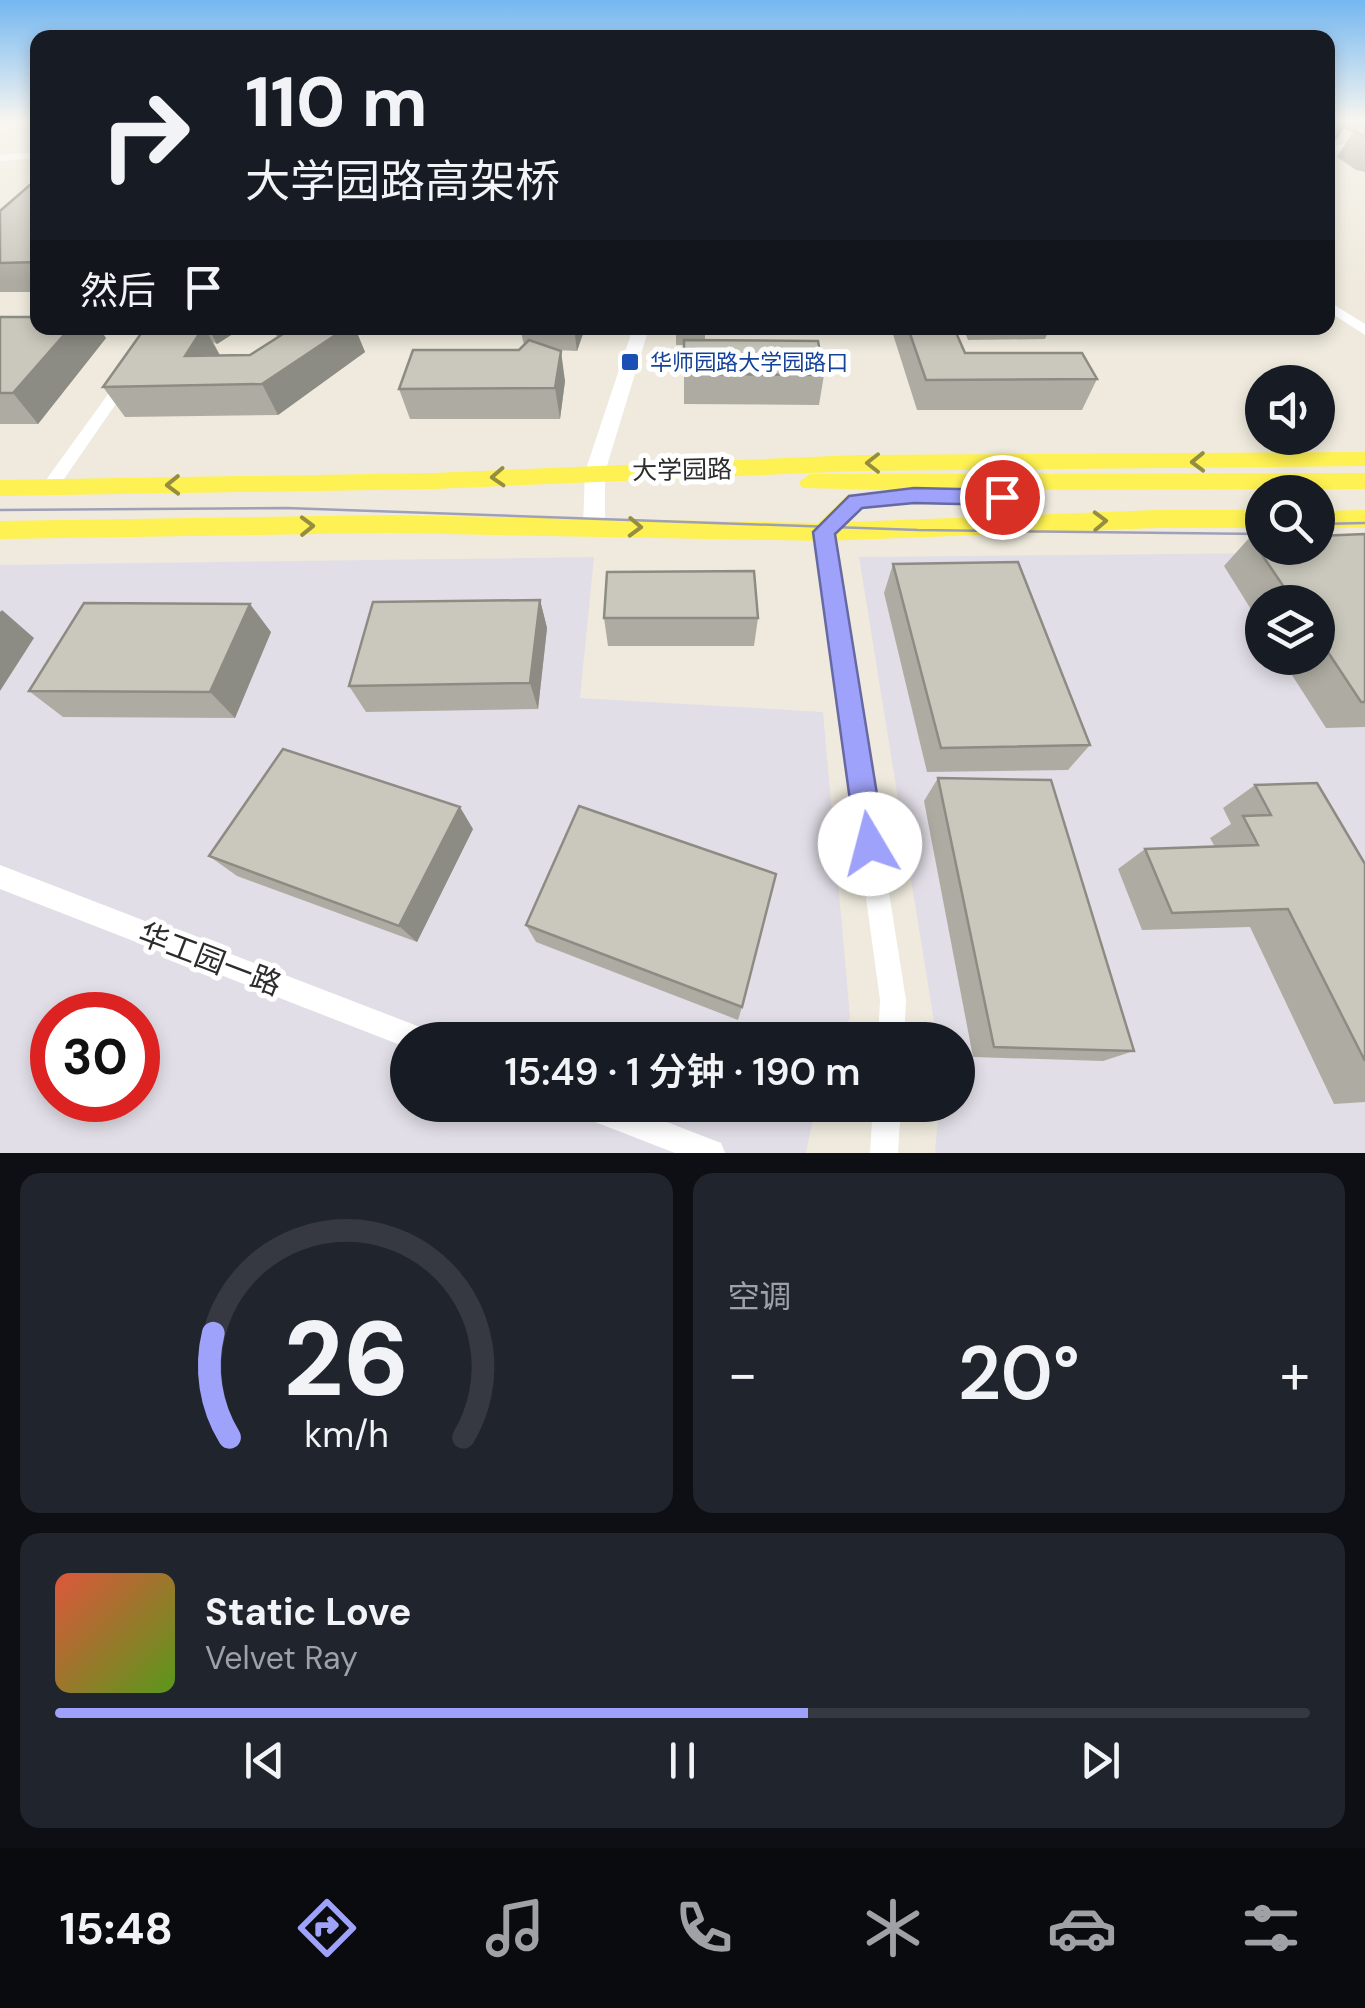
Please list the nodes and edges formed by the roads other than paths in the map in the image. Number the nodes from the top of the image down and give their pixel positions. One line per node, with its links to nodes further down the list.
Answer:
1 (1335, 310): 2 (street)
2 (1365, 331)
3 (157, 335): 5 (street)
4 (638, 335): 8 (main road)
5 (149, 346)
6 (138, 362): 11 (street)
7 (1365, 460): 8 (main road, 大学园路, one-way to 8)
8 (595, 472): 11 (main road, 大学园路, one-way to 11); 12 (main road); 19 (main road)
9 (1365, 480): 12 (main road)
10 (0, 488): 11 (main road, 大学园路)
11 (49, 488)
12 (934, 489): 14 (main road); 21 (main road)
13 (1335, 495): 15 (main road)
14 (1245, 496)
15 (1365, 496)
16 (1245, 519): 21 (main road, one-way to 16)
17 (1335, 519): 18 (main road)
18 (1365, 519)
19 (594, 526): 20 (main road, one-way to 19); 21 (main road, one-way to 21)
20 (0, 530)
21 (824, 532): 23 (street)
22 (0, 877): 24 (street, 华工园一路)
23 (892, 1022)
24 (390, 1028)
25 (631, 1122): 27 (street)
26 (885, 1122): 28 (street)
27 (711, 1153)
28 (884, 1153)

